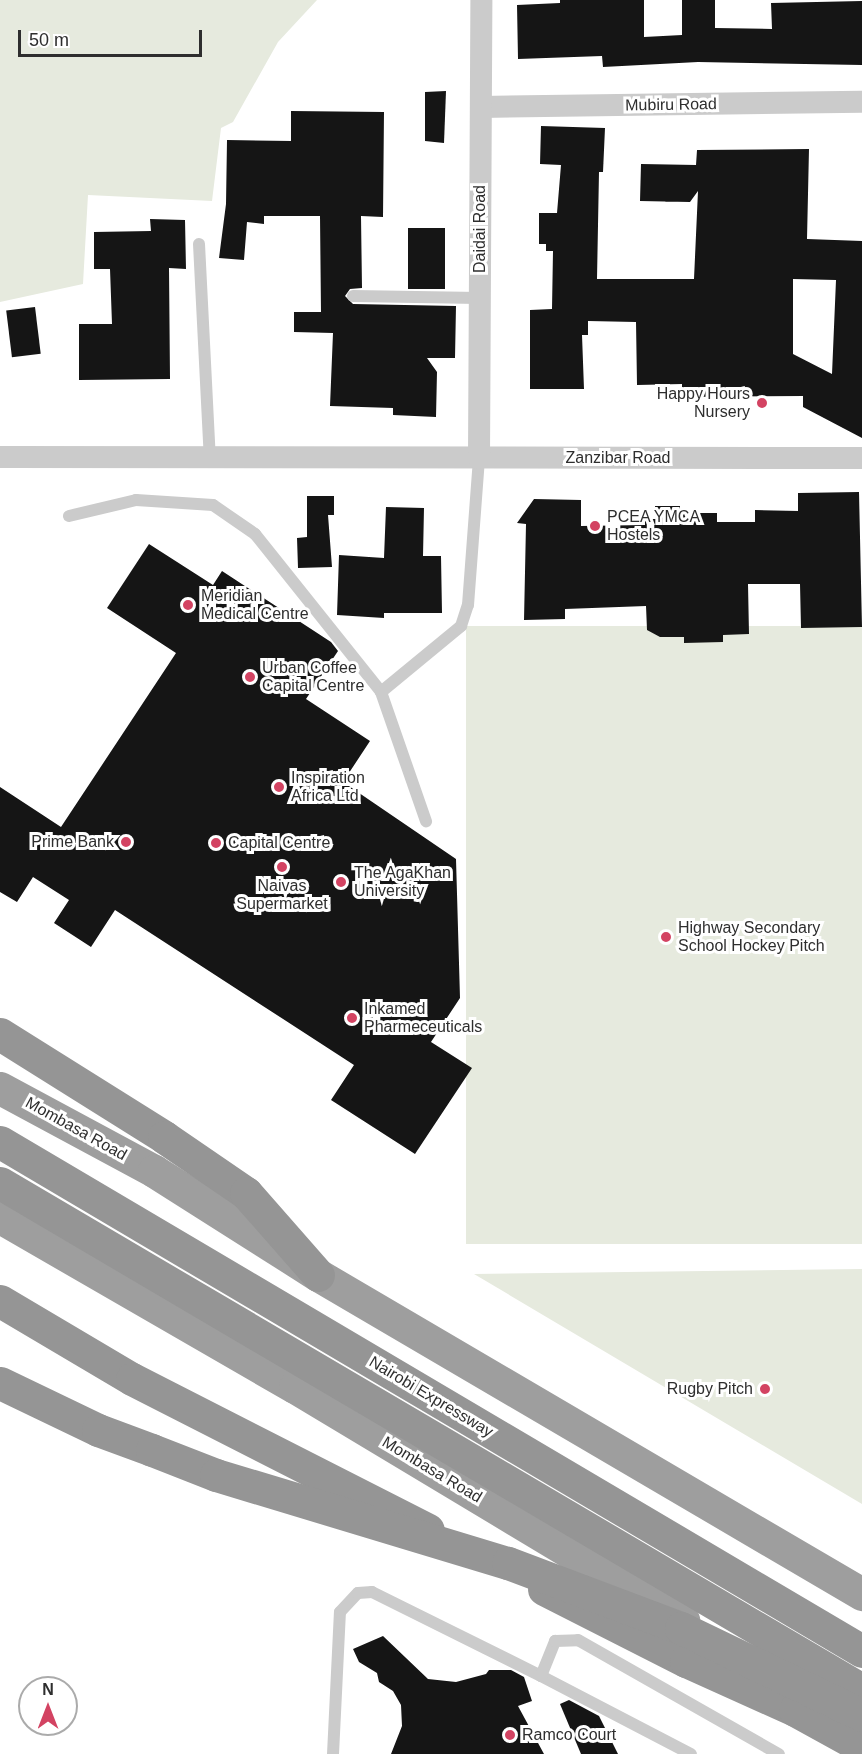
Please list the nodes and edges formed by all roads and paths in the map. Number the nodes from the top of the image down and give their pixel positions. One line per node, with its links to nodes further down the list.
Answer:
1 (481, 0): 3 (street, Daidai Road)
2 (862, 102): 3 (street, Mubiru Road)
3 (481, 107): 6 (street, Daidai Road)
4 (199, 244): 10 (lane)
5 (353, 296): 6 (lane)
6 (479, 298): 8 (street, Daidai Road)
7 (0, 457): 10 (street, Zanzibar Road)
8 (478, 458): 9 (street, Zanzibar Road); 10 (street, Zanzibar Road); 12 (lane)
9 (862, 458)
10 (210, 459)
11 (69, 516): 12 (lane)
12 (381, 692): 13 (lane)
13 (426, 821)
14 (0, 1034): 20 (highway)
15 (0, 1088): 20 (highway, Mombasa Road)
16 (0, 1127): 22 (highway)
17 (0, 1142): 22 (highway, Nairobi Expressway)
18 (0, 1183): 27 (highway, Nairobi Expressway)
19 (0, 1217): 29 (highway, Mombasa Road)
20 (318, 1275): 24 (highway, Mombasa Road)
21 (0, 1301): 30 (highway)
22 (272, 1301): 25 (highway, Nairobi Expressway)
23 (0, 1383): 28 (highway, bridge)
24 (862, 1594)
25 (862, 1651)
26 (541, 1676): 31 (lane); 32 (lane); 33 (lane)
27 (862, 1690)
28 (862, 1715)
29 (862, 1727)
30 (862, 1747)
31 (333, 1754)
32 (691, 1754)
33 (778, 1754)

